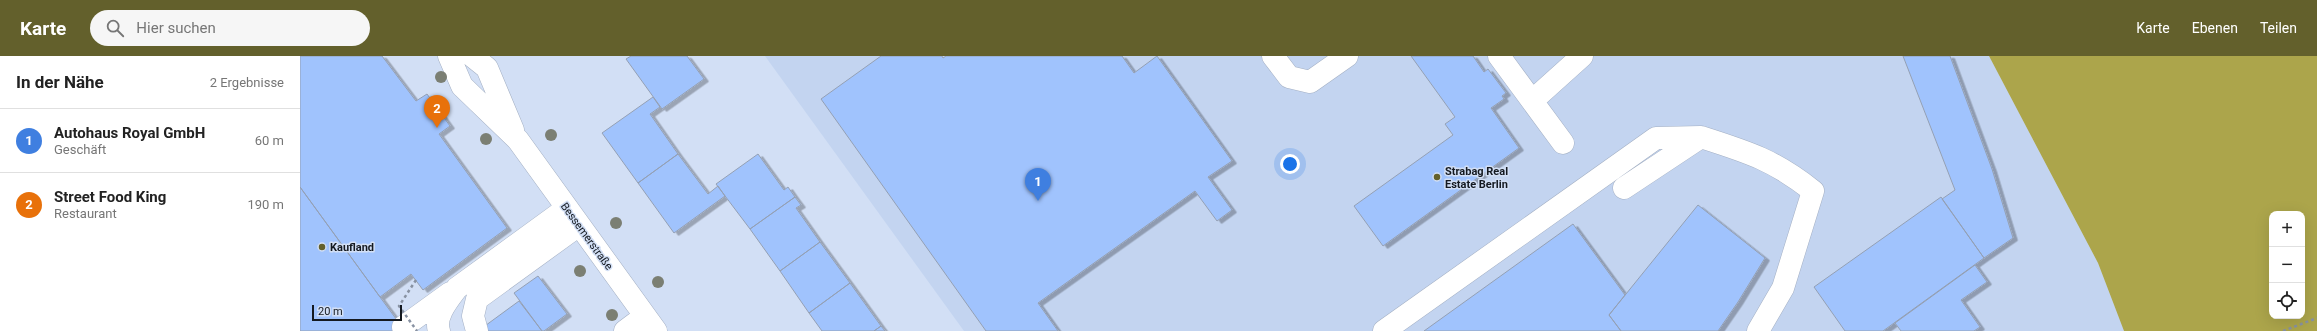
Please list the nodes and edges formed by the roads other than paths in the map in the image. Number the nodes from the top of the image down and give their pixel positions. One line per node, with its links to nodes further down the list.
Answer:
1 (449, 56): 9 (street, Bessemerstraße)
2 (472, 56): 9 (street, Bessemerstraße)
3 (1273, 56): 4 (street)
4 (1347, 56)
5 (1499, 56): 7 (street)
6 (1582, 56): 7 (street)
7 (1532, 101): 10 (street)
8 (1701, 137): 11 (street); 18 (street); 19 (street)
9 (518, 140): 12 (street, Bessemerstraße)
10 (1564, 143)
11 (1624, 188)
12 (573, 217): 13 (street); 14 (street, Bessemerstraße); 16 (street)
13 (458, 288): 15 (street); 15 (street)
14 (650, 324): 17 (street)
15 (426, 329)
16 (477, 331)
17 (625, 331)
18 (1384, 331)
19 (1758, 331)

